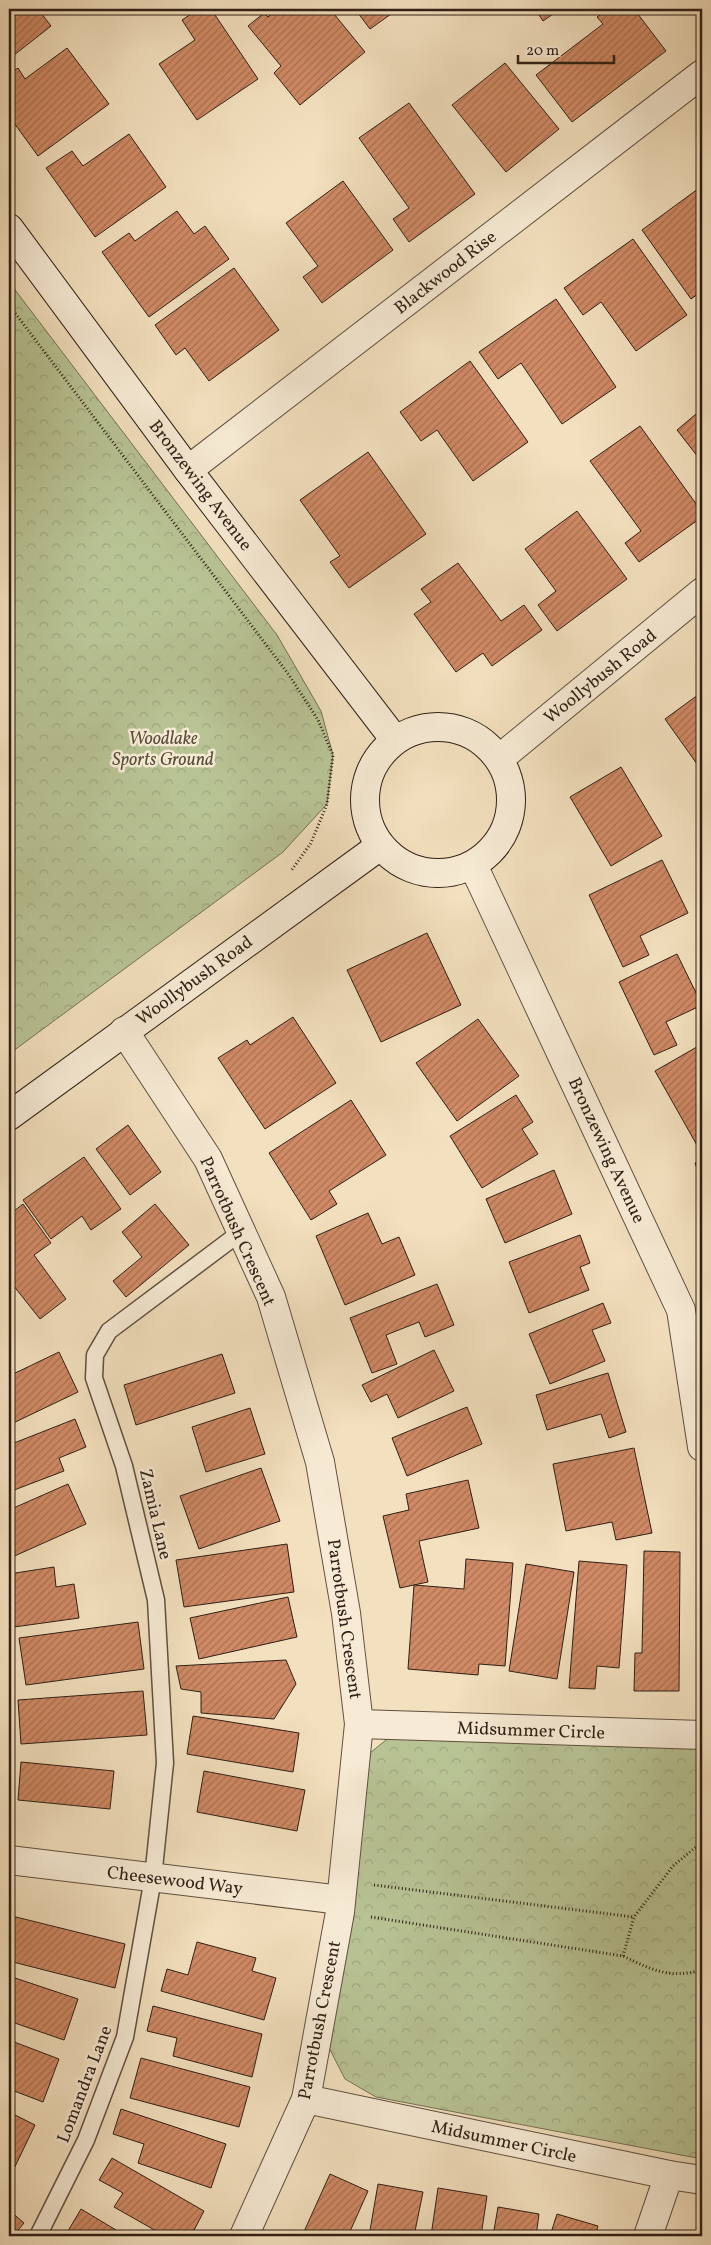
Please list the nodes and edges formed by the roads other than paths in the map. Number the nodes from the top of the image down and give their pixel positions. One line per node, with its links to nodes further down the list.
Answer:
1 (702, 74): 3 (street, Blackwood Rise)
2 (9, 228): 3 (street, Bronzewing Avenue)
3 (188, 470): 5 (street, Bronzewing Avenue)
4 (702, 592): 6 (street, Woollybush Road)
5 (395, 740): 6 (street); 7 (street)
6 (499, 759): 8 (street)
7 (380, 846): 8 (street); 9 (street, Woollybush Road)
8 (473, 865): 12 (street, Bronzewing Avenue)
9 (124, 1031): 10 (street, Woollybush Road); 11 (street, Parrotbush Crescent)
10 (9, 1116)
11 (241, 1232): 13 (street, Parrotbush Crescent); 16 (lane, Zamia Lane)
12 (702, 1447)
13 (359, 1724): 14 (street, Midsummer Circle); 17 (street, Parrotbush Crescent)
14 (702, 1735)
15 (9, 1860): 16 (street, Cheesewood Way)
16 (153, 1878): 17 (street, Cheesewood Way); 21 (lane, Lomandra Lane)
17 (341, 1898): 18 (street, Parrotbush Crescent)
18 (306, 2099): 19 (street, Midsummer Circle); 22 (street, Parrotbush Crescent)
19 (669, 2175): 20 (street, Midsummer Circle); 23 (street)
20 (702, 2180)
21 (38, 2236)
22 (244, 2236)
23 (648, 2236)

